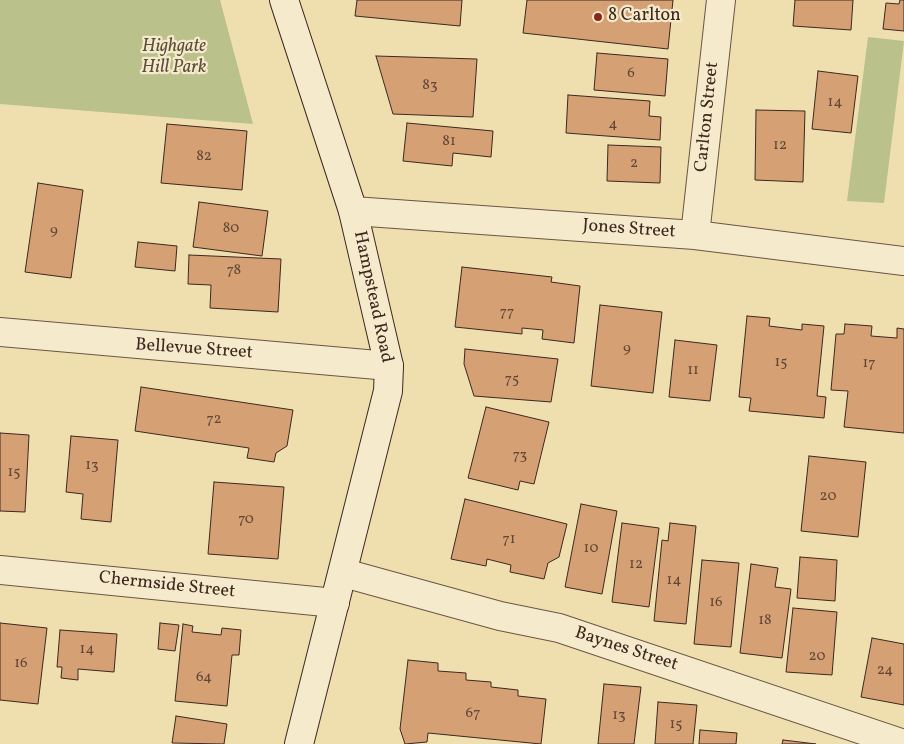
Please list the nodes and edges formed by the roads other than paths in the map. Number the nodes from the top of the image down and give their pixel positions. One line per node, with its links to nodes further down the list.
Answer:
1 (284, 0): 3 (street, Hampstead Road)
2 (721, 0): 4 (street, Carlton Street)
3 (353, 211): 4 (street, Jones Street); 7 (street, Hampstead Road)
4 (695, 235): 5 (street, Jones Street)
5 (904, 261)
6 (0, 332): 7 (street, Bellevue Street)
7 (389, 366): 9 (street, Hampstead Road)
8 (0, 570): 10 (street, Chermside Street)
9 (344, 573): 10 (street, Hampstead Road); 12 (street, Baynes Street)
10 (335, 603): 11 (street, Hampstead Road)
11 (299, 744)
12 (904, 744)

